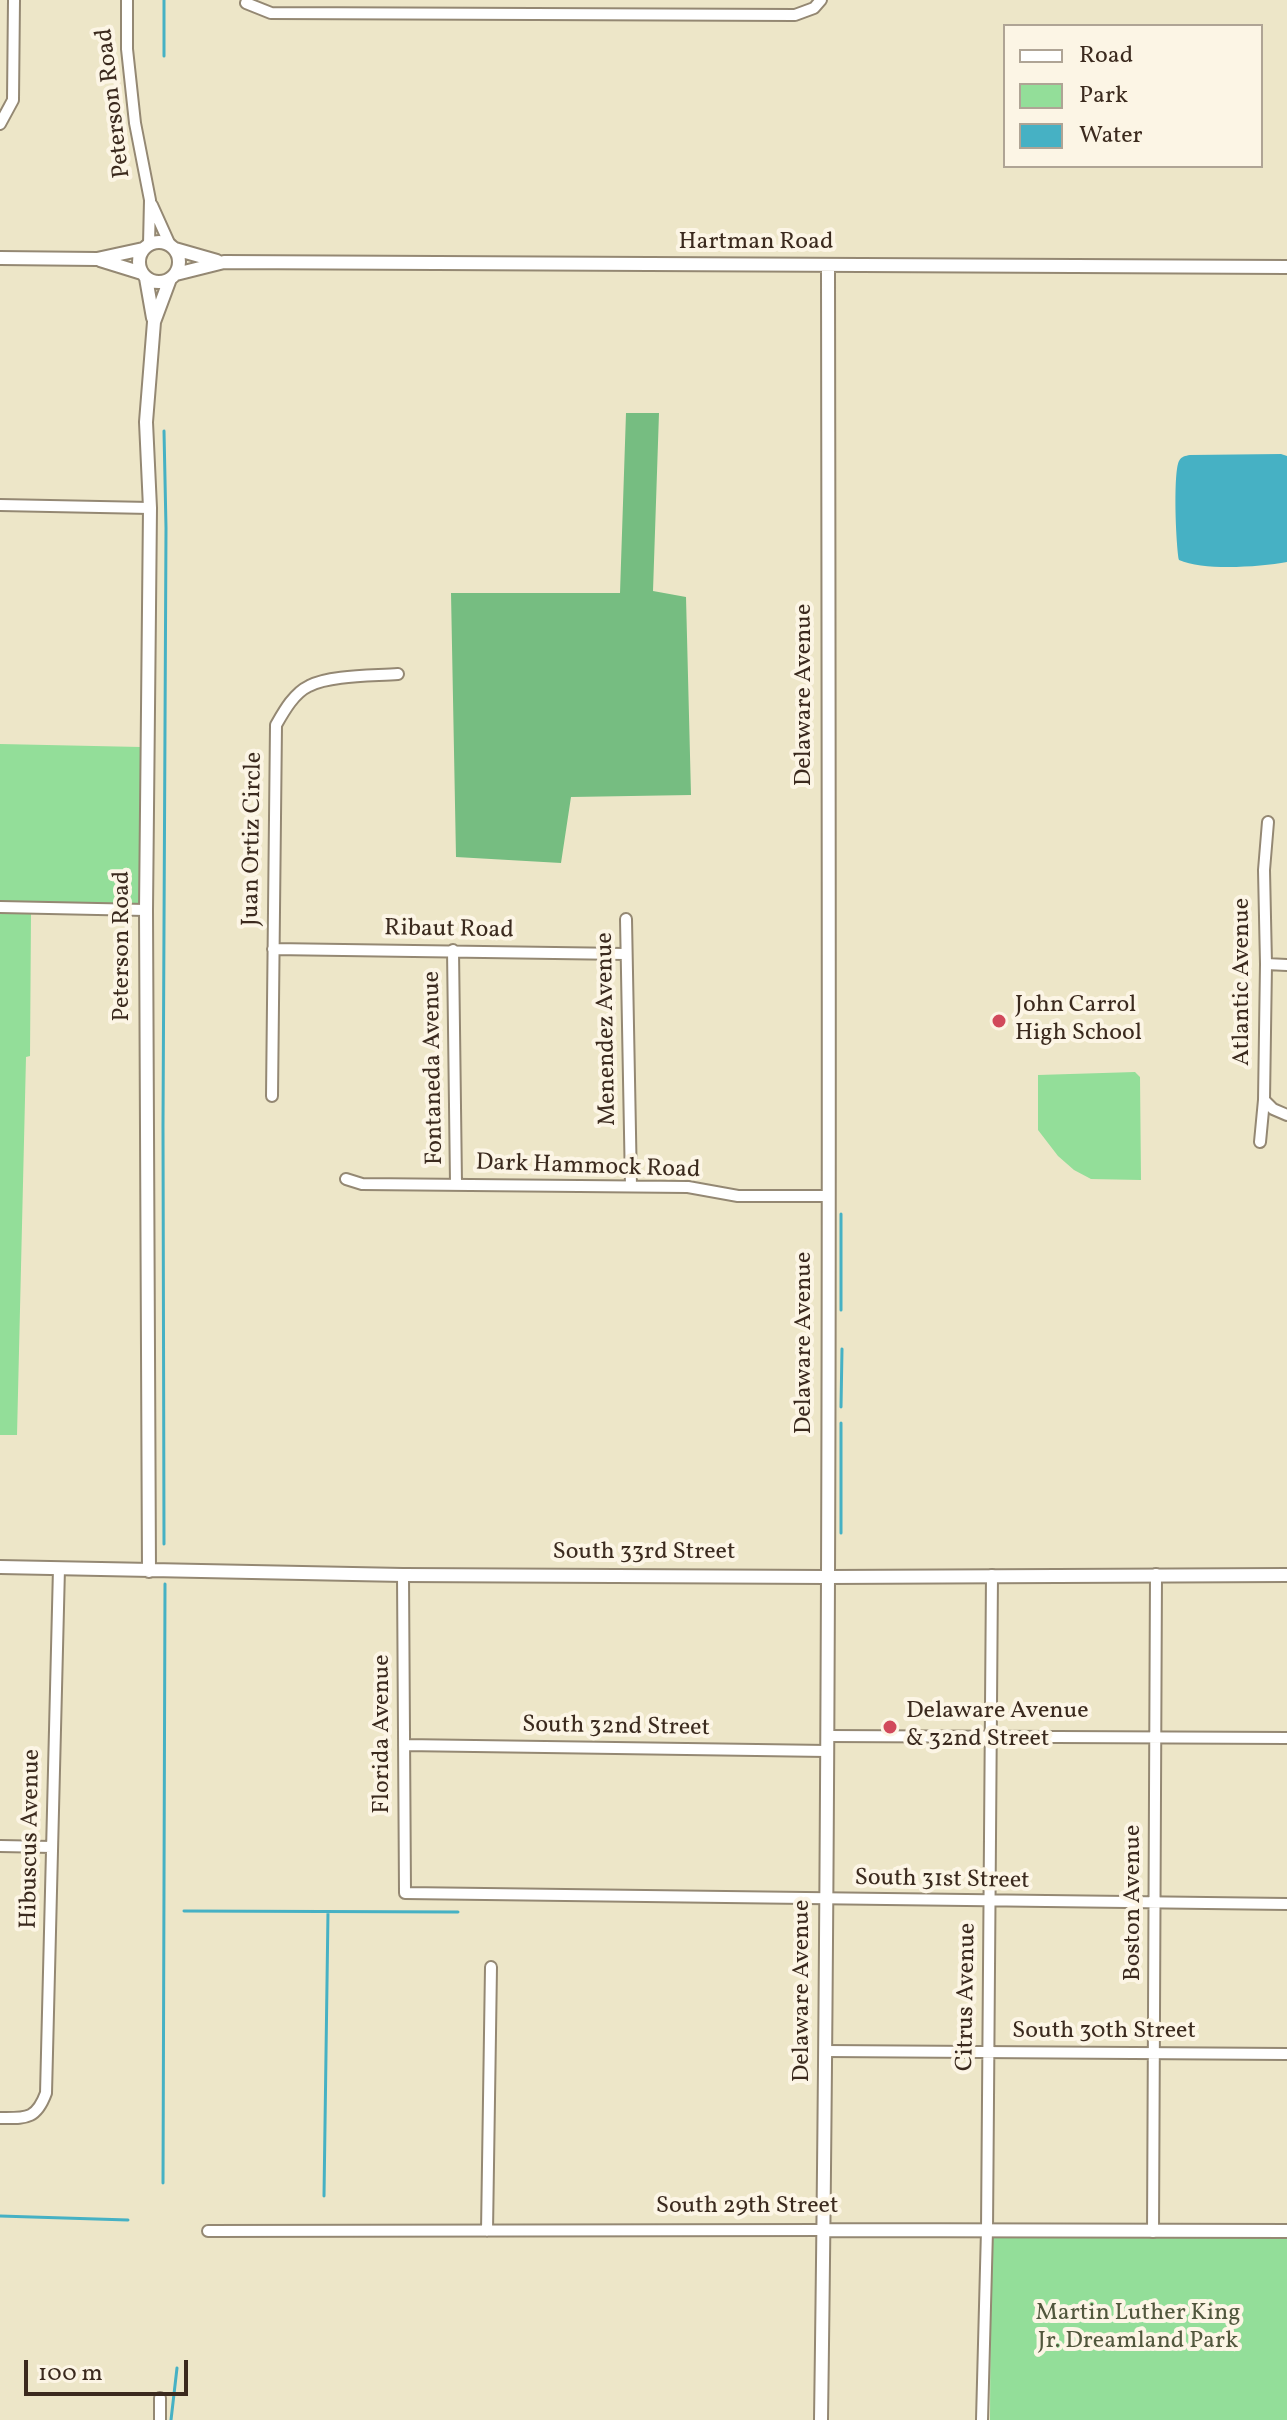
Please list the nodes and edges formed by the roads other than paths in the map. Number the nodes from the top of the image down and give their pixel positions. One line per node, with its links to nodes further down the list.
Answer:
1 (14, 0): 7 (street)
2 (127, 0): 8 (street, Peterson Road)
3 (474, 0): 6 (street)
4 (821, 0): 6 (street)
5 (246, 3): 6 (street)
6 (474, 14)
7 (0, 124)
8 (150, 200): 9 (street, Peterson Road); 10 (street, Peterson Road)
9 (146, 247): 10 (street); 12 (street); 16 (street)
10 (172, 247): 13 (street, Hartman Road); 17 (street)
11 (0, 258): 12 (street)
12 (97, 259): 16 (street)
13 (224, 262): 14 (street, Hartman Road); 17 (street, Hartman Road)
14 (828, 266): 15 (street, Hartman Road); 38 (street, Delaware Avenue)
15 (1287, 267)
16 (144, 275): 17 (street); 18 (street, Peterson Road)
17 (173, 276): 18 (street, Peterson Road)
18 (154, 322): 20 (street, Peterson Road)
19 (0, 505): 20 (street)
20 (150, 508): 24 (street, Peterson Road)
21 (398, 674): 26 (street, Juan Ortiz Circle)
22 (1268, 822): 29 (street, Atlantic Avenue)
23 (0, 907): 24 (street)
24 (146, 910): 41 (street, Peterson Road)
25 (626, 919): 28 (street, Menendez Avenue)
26 (273, 949): 27 (street, Ribaut Road); 31 (street, Juan Ortiz Circle)
27 (453, 950): 28 (street, Ribaut Road); 36 (street, Fontaneda Avenue)
28 (625, 954): 37 (street, Menendez Avenue)
29 (1266, 964): 30 (street); 32 (street, Atlantic Avenue)
30 (1287, 965)
31 (272, 1096)
32 (1264, 1100): 33 (street); 34 (street, Atlantic Avenue)
33 (1287, 1115)
34 (1260, 1142)
35 (346, 1179): 36 (street, Dark Hammock Road)
36 (456, 1184): 37 (street, Dark Hammock Road)
37 (631, 1186): 38 (street, Dark Hammock Road)
38 (829, 1196): 46 (street, Delaware Avenue)
39 (0, 1567): 40 (street, South 33rd Street)
40 (59, 1568): 41 (street, South 33rd Street); 54 (street, Hibuscus Avenue)
41 (149, 1571): 43 (street, South 33rd Street)
42 (1156, 1574): 44 (street, South 33rd Street); 45 (street, South 33rd Street); 49 (street, Boston Avenue)
43 (403, 1575): 46 (street, South 33rd Street); 51 (street, Florida Avenue)
44 (992, 1575): 46 (street, South 33rd Street); 48 (street, Citrus Avenue)
45 (1287, 1575)
46 (827, 1577): 47 (street, Delaware Avenue)
47 (827, 1736): 48 (street); 52 (street, Delaware Avenue)
48 (989, 1737): 49 (street); 57 (street, Citrus Avenue)
49 (1155, 1738): 50 (street); 58 (street, Boston Avenue)
50 (1287, 1738)
51 (404, 1745): 52 (street, South 32nd Street); 55 (street, Florida Avenue)
52 (827, 1751): 56 (street, Delaware Avenue)
53 (0, 1846): 54 (street)
54 (52, 1847): 65 (street, Hibuscus Avenue)
55 (405, 1893): 56 (street, South 31st Street)
56 (826, 1899): 57 (street, South 31st Street); 61 (street, Delaware Avenue)
57 (989, 1902): 58 (street, South 31st Street); 62 (street, Citrus Avenue)
58 (1155, 1902): 59 (street, South 31st Street); 63 (street, Boston Avenue)
59 (1287, 1904)
60 (491, 1967): 69 (street)
61 (825, 2051): 62 (street, South 30th Street); 66 (street, Delaware Avenue)
62 (987, 2053): 63 (street, South 30th Street); 67 (street, Citrus Avenue)
63 (1153, 2053): 64 (street, South 30th Street); 71 (street, Boston Avenue)
64 (1287, 2054)
65 (0, 2118)
66 (824, 2230): 67 (street, South 29th Street); 69 (street, South 29th Street); 74 (street, Delaware Avenue)
67 (987, 2230): 71 (street, South 29th Street); 75 (street, Citrus Avenue)
68 (208, 2231): 69 (street, South 29th Street)
69 (487, 2231)
70 (1287, 2231): 71 (street, South 29th Street)
71 (1153, 2232)
72 (160, 2398): 73 (street)
73 (160, 2420)
74 (821, 2420)
75 (982, 2420)

